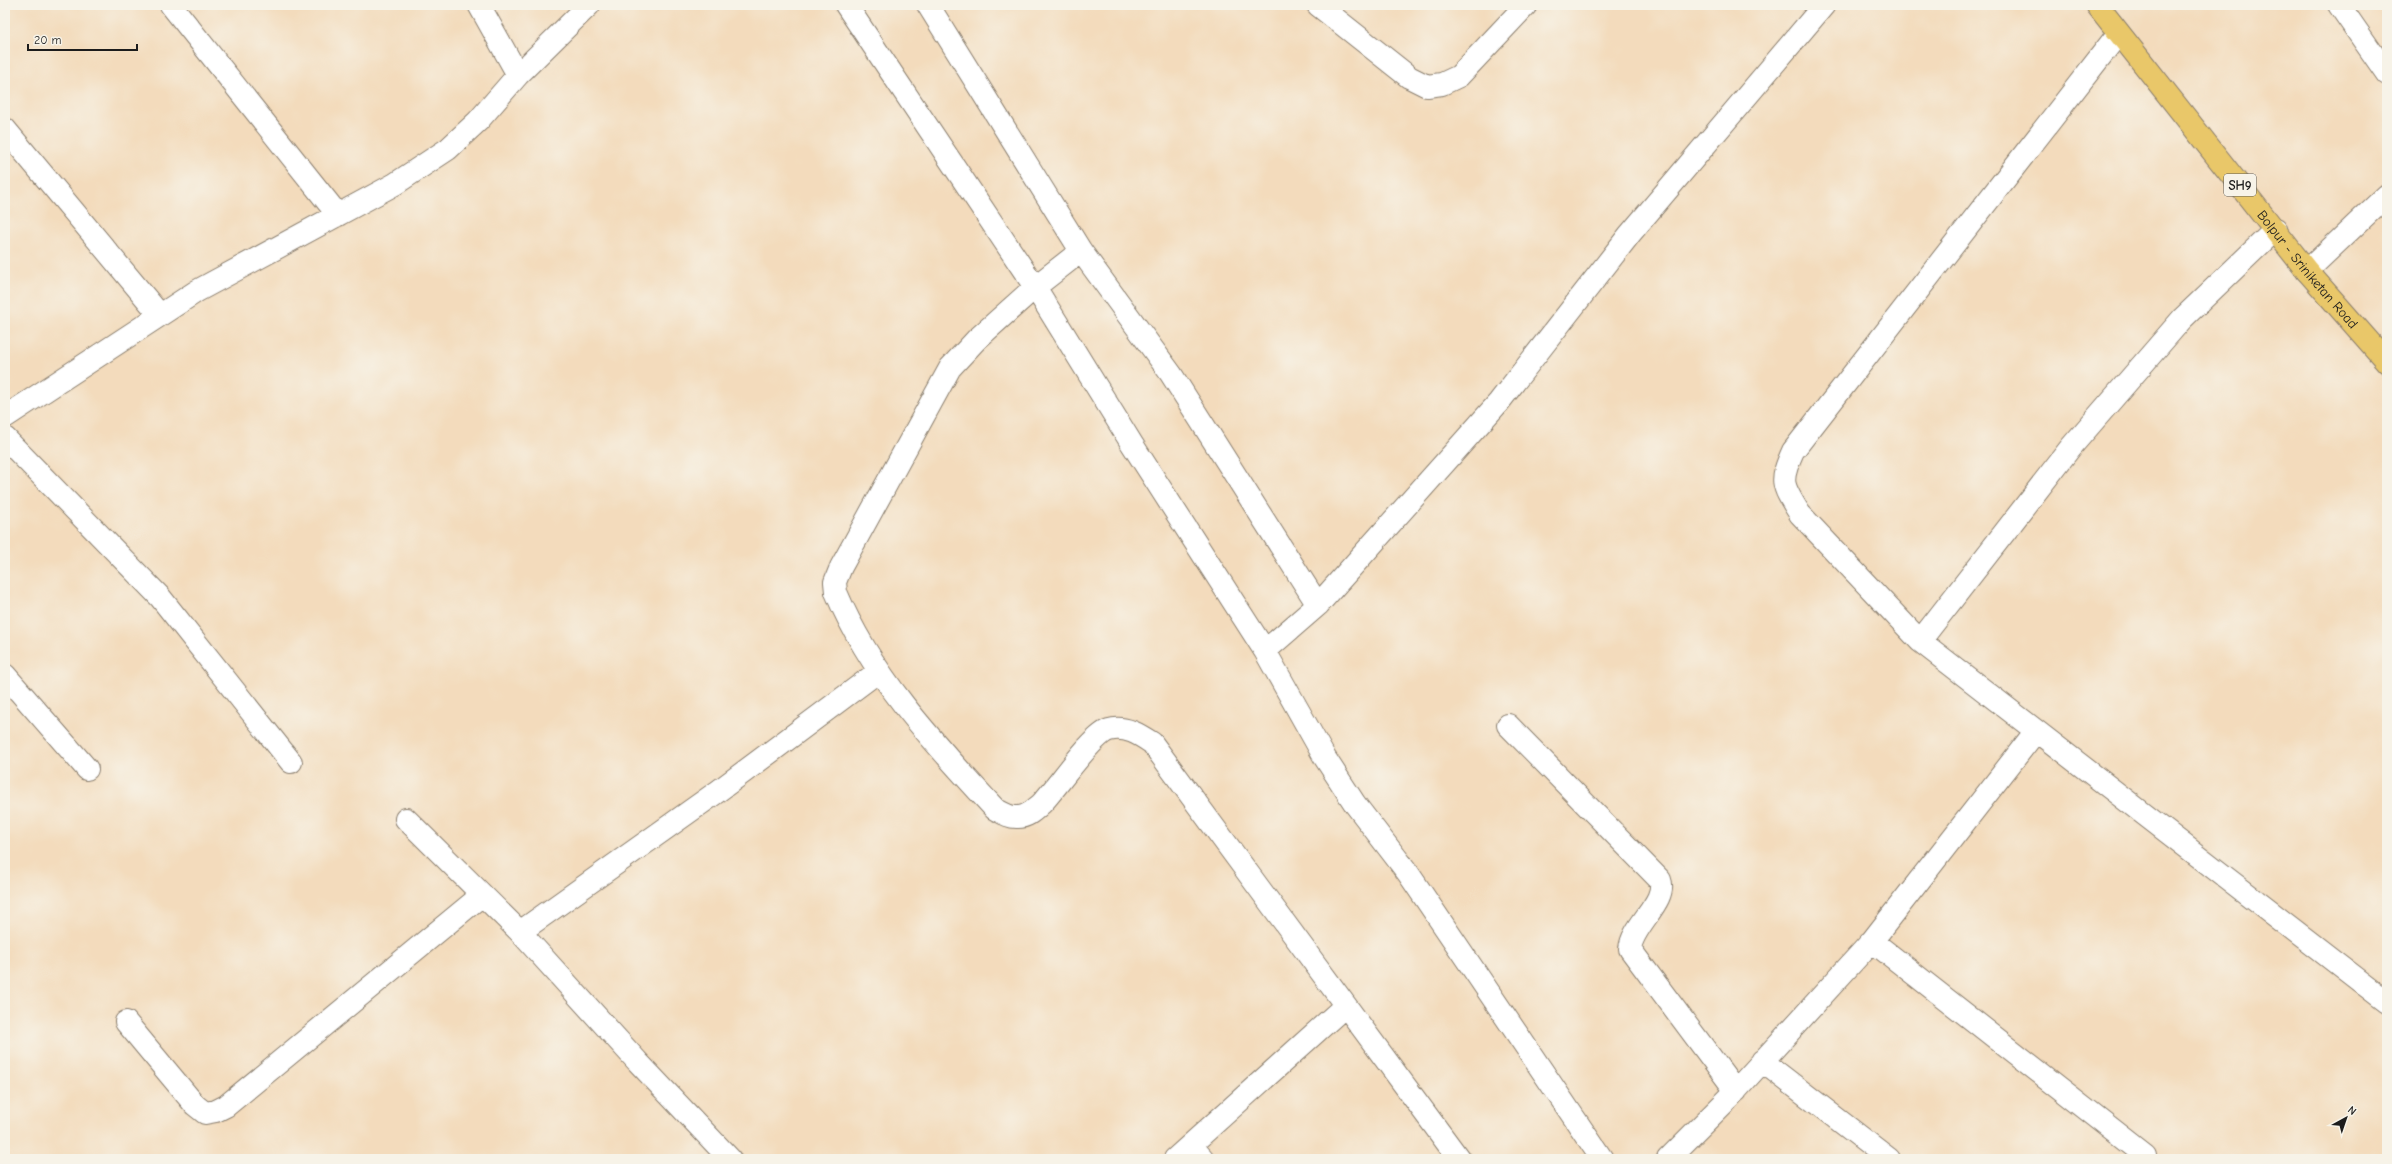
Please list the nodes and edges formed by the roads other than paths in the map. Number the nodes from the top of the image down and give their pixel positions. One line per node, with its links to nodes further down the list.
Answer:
1 (170, 5): 16 (street)
2 (479, 5): 13 (street)
3 (589, 5): 13 (street)
4 (846, 5): 20 (street)
5 (928, 5): 18 (street)
6 (1318, 5): 7 (street)
7 (1526, 5)
8 (1824, 5): 25 (street)
9 (2097, 5): 11 (main road, Bolpur - Sriniketan Road / SH9)
10 (2339, 5): 12 (street)
11 (2118, 34): 17 (main road, Bolpur - Sriniketan Road / SH9); 26 (street)
12 (2387, 74)
13 (518, 76): 16 (street)
14 (5, 129): 21 (street)
15 (2387, 195): 19 (street)
16 (338, 215): 21 (street)
17 (2276, 229): 19 (main road, Bolpur - Sriniketan Road / SH9); 26 (street)
18 (1074, 256): 20 (street); 25 (street)
19 (2307, 271): 22 (main road, Bolpur - Sriniketan Road / SH9)
20 (1040, 283): 27 (street); 28 (street)
21 (160, 315): 23 (street)
22 (2387, 362)
23 (5, 417)
24 (5, 438): 32 (street)
25 (1310, 612): 27 (street)
26 (1920, 641): 31 (street)
27 (1265, 651): 48 (street)
28 (880, 671): 36 (street); 39 (street)
29 (5, 675): 33 (street)
30 (1508, 725): 42 (street)
31 (2036, 731): 37 (street); 38 (street)
32 (291, 762)
33 (87, 769)
34 (406, 819): 35 (street)
35 (482, 895): 36 (street); 40 (street)
36 (520, 932): 45 (street)
37 (1872, 941): 41 (street); 44 (street)
38 (2387, 1002)
39 (1345, 1006): 43 (street); 47 (street)
40 (126, 1022)
41 (1762, 1061): 42 (street); 50 (street)
42 (1736, 1091): 49 (street)
43 (1197, 1152): 46 (street)
44 (2145, 1155)
45 (730, 1159)
46 (1175, 1159)
47 (1459, 1159)
48 (1602, 1159)
49 (1668, 1159)
50 (1889, 1159)

